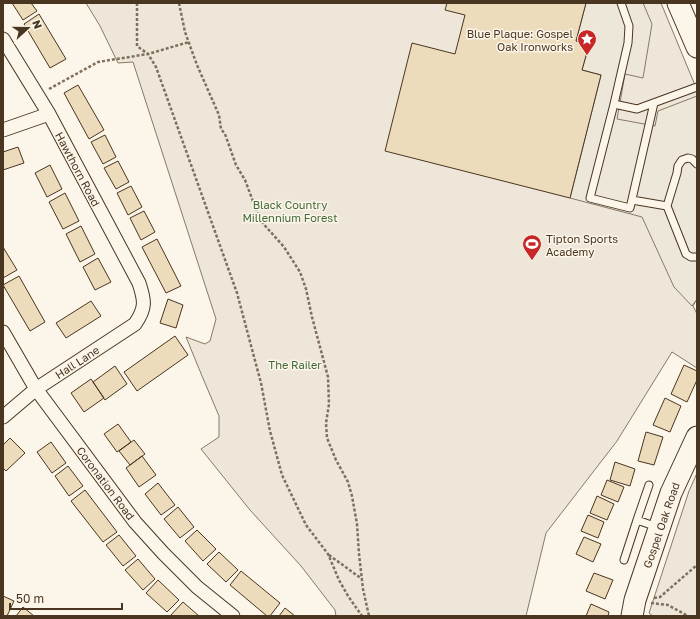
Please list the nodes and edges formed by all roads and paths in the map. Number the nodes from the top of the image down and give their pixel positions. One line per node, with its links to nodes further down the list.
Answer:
1 (136, 3): 8 (path)
2 (179, 3): 6 (path)
3 (621, 3): 12 (lane)
4 (678, 3): 7 (main road)
5 (3, 39): 10 (street, Hawthorn Road)
6 (189, 42): 8 (path); 30 (path)
7 (697, 47)
8 (148, 54): 10 (path); 27 (path)
9 (697, 87): 11 (lane)
10 (38, 95): 13 (street, Hawthorn Road)
11 (654, 103): 12 (lane); 16 (lane)
12 (614, 104): 16 (lane)
13 (49, 114): 14 (street); 19 (street, Hawthorn Road)
14 (3, 130)
15 (697, 164): 17 (lane)
16 (632, 200): 17 (lane)
17 (667, 206): 18 (lane)
18 (697, 257)
19 (144, 303): 21 (street, Hall Lane)
20 (3, 332): 21 (street, Coronation Road)
21 (36, 388): 22 (street, Hall Lane); 32 (street, Coronation Road)
22 (3, 417)
23 (697, 437): 26 (main road, Gospel Oak Road)
24 (649, 485): 25 (lane)
25 (637, 520): 26 (lane); 28 (lane)
26 (659, 528): 31 (main road, Gospel Oak Road)
27 (328, 554): 30 (path); 33 (path)
28 (624, 560)
29 (697, 565): 31 (path)
30 (362, 579): 34 (path)
31 (634, 608): 35 (path)
32 (233, 616)
33 (362, 616)
34 (369, 616)
35 (688, 616)

